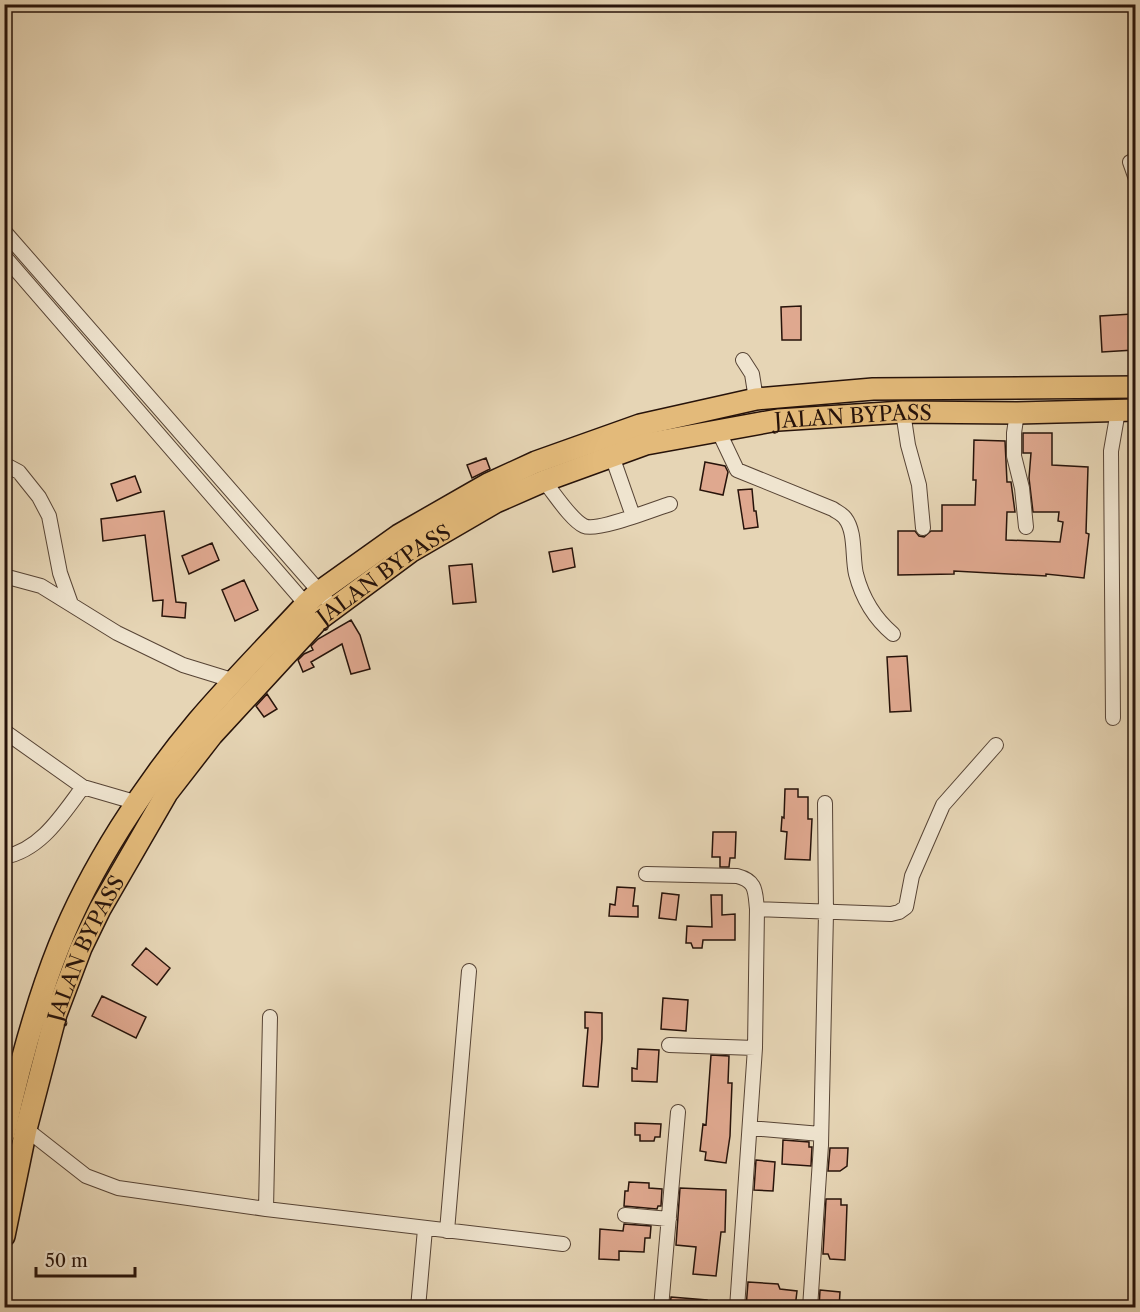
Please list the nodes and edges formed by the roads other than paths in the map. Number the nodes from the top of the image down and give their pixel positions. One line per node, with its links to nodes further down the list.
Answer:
1 (1130, 162): 2 (street)
2 (1136, 179)
3 (4, 231): 21 (street)
4 (4, 256): 21 (street)
5 (743, 360): 7 (street)
6 (1136, 387): 7 (highway, JALAN BYPASS)
7 (756, 399): 21 (highway, JALAN BYPASS)
8 (1127, 410): 10 (highway, JALAN BYPASS); 24 (street)
9 (903, 412): 10 (highway, JALAN BYPASS); 11 (highway, JALAN BYPASS); 18 (street)
10 (1017, 413): 17 (street)
11 (718, 430): 12 (highway, JALAN BYPASS); 22 (street)
12 (612, 456): 14 (highway, JALAN BYPASS); 16 (street)
13 (4, 464): 20 (street)
14 (544, 481): 16 (street); 21 (highway, JALAN BYPASS)
15 (670, 504): 16 (street)
16 (633, 516)
17 (1026, 527)
18 (923, 528)
19 (4, 576): 20 (street)
20 (71, 604): 23 (street)
21 (320, 606): 23 (highway, JALAN BYPASS); 40 (highway, JALAN BYPASS)
22 (893, 634)
23 (235, 681): 28 (highway, JALAN BYPASS)
24 (1113, 718)
25 (4, 731): 27 (street)
26 (996, 745): 33 (street)
27 (83, 788): 28 (street); 30 (street)
28 (138, 803): 41 (highway, JALAN BYPASS)
29 (825, 803): 33 (street)
30 (4, 857)
31 (646, 874): 32 (street)
32 (757, 909): 33 (street); 37 (street)
33 (826, 913): 42 (street)
34 (469, 971): 47 (street)
35 (270, 1017): 43 (street)
36 (669, 1045): 37 (street)
37 (755, 1048): 39 (street)
38 (678, 1112): 45 (street)
39 (750, 1128): 42 (street); 52 (street)
40 (26, 1129): 43 (street); 48 (highway, JALAN BYPASS)
41 (4, 1134)
42 (821, 1134): 53 (street)
43 (266, 1209): 46 (street)
44 (625, 1215): 45 (street)
45 (669, 1220): 51 (street)
46 (425, 1229): 47 (street); 50 (street)
47 (447, 1231): 49 (street)
48 (4, 1236)
49 (564, 1244)
50 (418, 1308)
51 (661, 1308)
52 (737, 1308)
53 (810, 1308)

